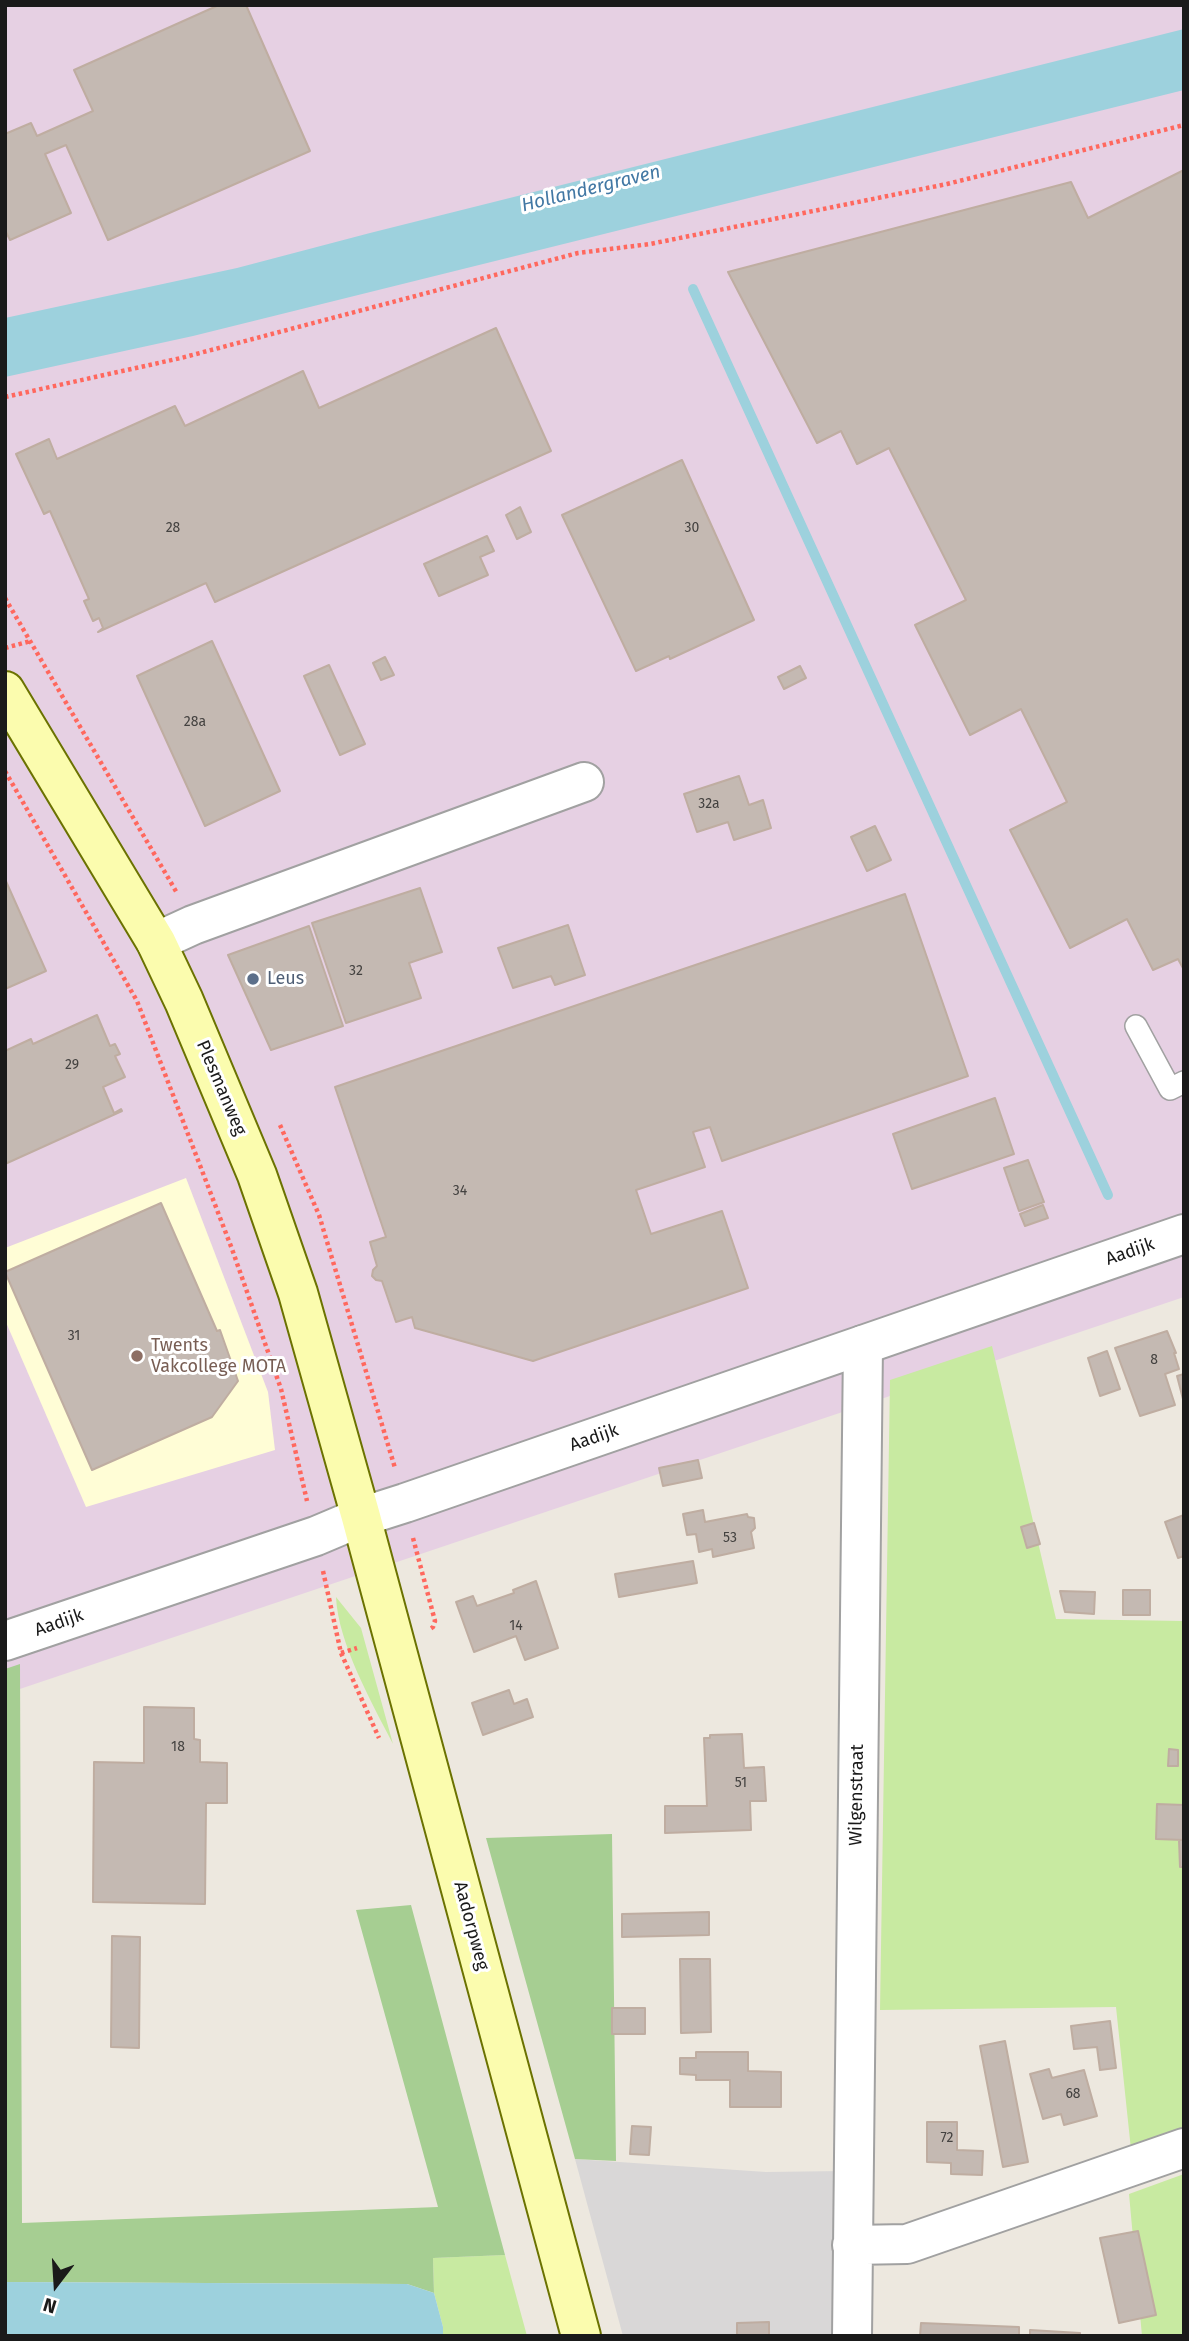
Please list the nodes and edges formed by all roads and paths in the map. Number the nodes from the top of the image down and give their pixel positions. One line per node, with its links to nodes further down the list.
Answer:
1 (1184, 125): 2 (path)
2 (5, 397)
3 (31, 641): 4 (path)
4 (5, 648)
5 (5, 691): 8 (main road, Plesmanweg)
6 (5, 771): 14 (path)
7 (584, 782): 8 (street)
8 (156, 942): 13 (main road, Plesmanweg)
9 (1136, 1026): 10 (lane)
10 (1184, 1082)
11 (1184, 1234): 12 (street, Aadijk)
12 (863, 1345): 13 (street, Aadijk); 18 (street, Wilgenstraat)
13 (361, 1517): 14 (street, Aadijk); 19 (main road, Aadorpweg)
14 (316, 1536): 15 (street, Aadijk); 16 (path)
15 (5, 1641)
16 (341, 1653)
17 (1184, 2148): 18 (street)
18 (852, 2245): 20 (street, Wilgenstraat)
19 (581, 2336)
20 (852, 2336)

